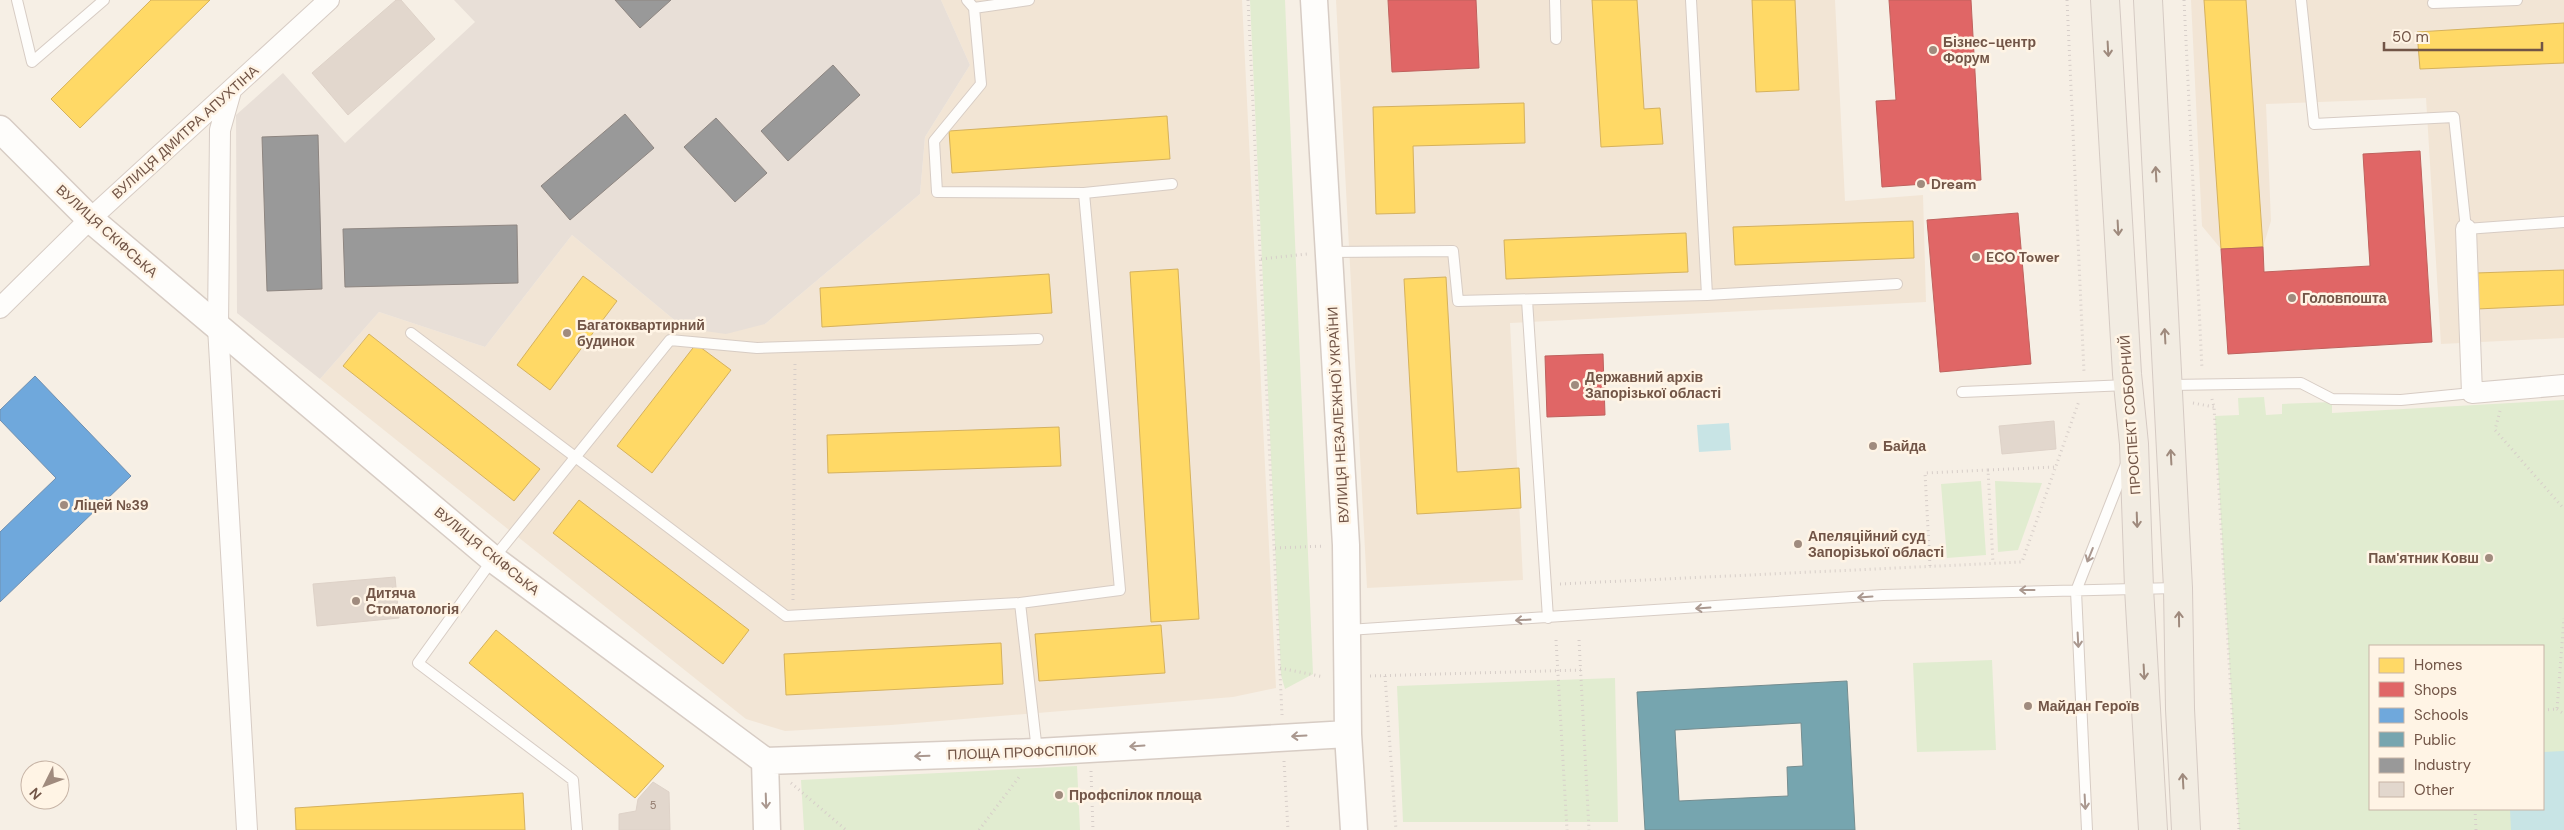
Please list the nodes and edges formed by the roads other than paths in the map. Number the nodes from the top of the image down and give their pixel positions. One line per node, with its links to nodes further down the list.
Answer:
1 (16, 0): 2 (lane)
2 (104, 0)
3 (329, 0): 15 (street, ВУЛИЦЯ ДМИТРА АПУХТІНА)
4 (1030, 0): 13 (lane)
5 (1314, 0): 22 (street, ВУЛИЦЯ НЕЗАЛЕЖНОЇ УКРАЇНИ)
6 (1555, 0): 14 (lane)
7 (1691, 0): 24 (lane)
8 (2105, 0): 30 (main road, ПРОСПЕКТ СОБОРНИЙ, one-way to 30)
9 (2148, 0): 31 (main road, one-way to 9)
10 (2301, 0): 21 (lane)
11 (2517, 0): 12 (lane)
12 (2433, 3)
13 (970, 4): 18 (lane)
14 (1556, 39)
15 (230, 90): 19 (street, ВУЛИЦЯ ДМИТРА АПУХТІНА); 27 (street)
16 (0, 130): 19 (street, ВУЛИЦЯ СКІФСЬКА)
17 (1172, 184): 18 (lane)
18 (1084, 193): 41 (lane)
19 (90, 219): 26 (street, ВУЛИЦЯ ДМИТРА АПУХТІНА); 27 (street, ВУЛИЦЯ СКІФСЬКА)
20 (2564, 222): 21 (lane)
21 (2466, 229): 34 (street)
22 (1329, 252): 25 (lane); 43 (street, ВУЛИЦЯ НЕЗАЛЕЖНОЇ УКРАЇНИ)
23 (1897, 284): 24 (lane)
24 (1707, 295): 25 (lane)
25 (1527, 300): 42 (lane)
26 (0, 308)
27 (218, 327): 37 (street, ВУЛИЦЯ СКІФСЬКА); 47 (street)
28 (411, 334): 36 (lane)
29 (1038, 338): 36 (lane)
30 (2128, 379): 31 (main road); 33 (lane); 35 (main road, ПРОСПЕКТ СОБОРНИЙ)
31 (2167, 385): 34 (lane); 39 (main road, one-way to 31)
32 (2564, 385): 34 (street)
33 (1962, 392)
34 (2472, 393)
35 (2134, 444): 38 (main road, ПРОСПЕКТ СОБОРНИЙ, one-way to 38); 40 (lane, one-way to 40)
36 (574, 457): 37 (lane); 41 (lane)
37 (493, 559): 46 (street, ВУЛИЦЯ СКІФСЬКА); 48 (lane)
38 (2139, 588): 39 (lane); 40 (lane); 52 (main road, ПРОСПЕКТ СОБОРНИЙ, one-way to 52)
39 (2178, 588): 53 (main road, one-way to 39)
40 (2076, 591): 42 (lane, one-way to 42); 51 (lane, one-way to 51)
41 (1020, 603): 45 (lane)
42 (1548, 618): 43 (lane, one-way to 43)
43 (1348, 630): 44 (street, ВУЛИЦЯ НЕЗАЛЕЖНОЇ УКРАЇНИ)
44 (1348, 734): 45 (street, ПЛОЩА ПРОФСПІЛОК, one-way to 45); 50 (street, ВУЛИЦЯ НЕЗАЛЕЖНОЇ УКРАЇНИ)
45 (1037, 752): 46 (street, ПЛОЩА ПРОФСПІЛОК, one-way to 46)
46 (765, 761): 49 (street, one-way to 49)
47 (247, 830)
48 (577, 830)
49 (767, 830)
50 (1354, 830)
51 (2087, 830)
52 (2153, 830)
53 (2186, 830)

